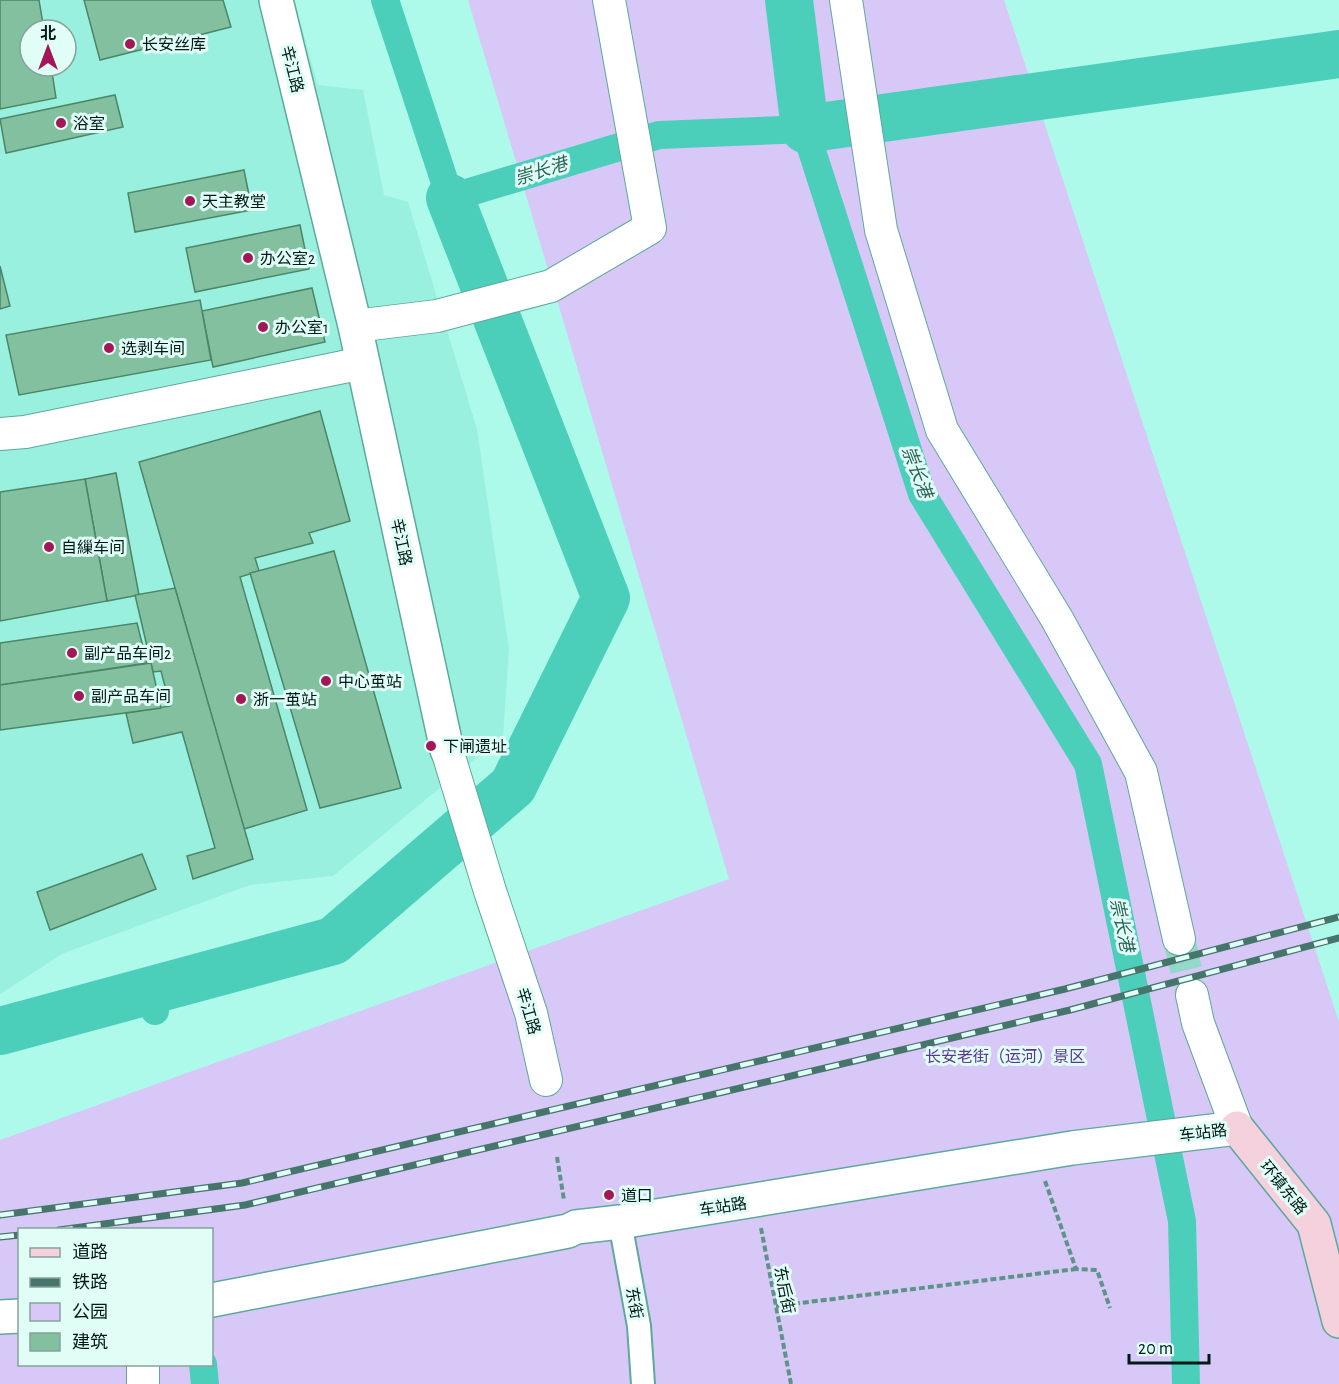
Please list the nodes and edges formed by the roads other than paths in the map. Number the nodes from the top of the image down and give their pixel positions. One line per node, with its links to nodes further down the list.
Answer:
1 (276, 0): 4 (street, 辛江路)
2 (609, 0): 4 (street)
3 (846, 0): 8 (street)
4 (355, 326): 5 (street, 辛江路)
5 (363, 363): 6 (street); 7 (street, 辛江路)
6 (0, 434)
7 (447, 750): 10 (street, 辛江路)
8 (1179, 939)
9 (1192, 995): 11 (street)
10 (546, 1080)
11 (1230, 1129): 12 (street, 车站路); 16 (main road, 环镇东路)
12 (620, 1222): 13 (street, 车站路); 19 (street, 东街)
13 (213, 1300)
14 (18, 1316): 15 (street)
15 (0, 1317)
16 (1339, 1321)
17 (143, 1366): 18 (street)
18 (143, 1384)
19 (644, 1384)

